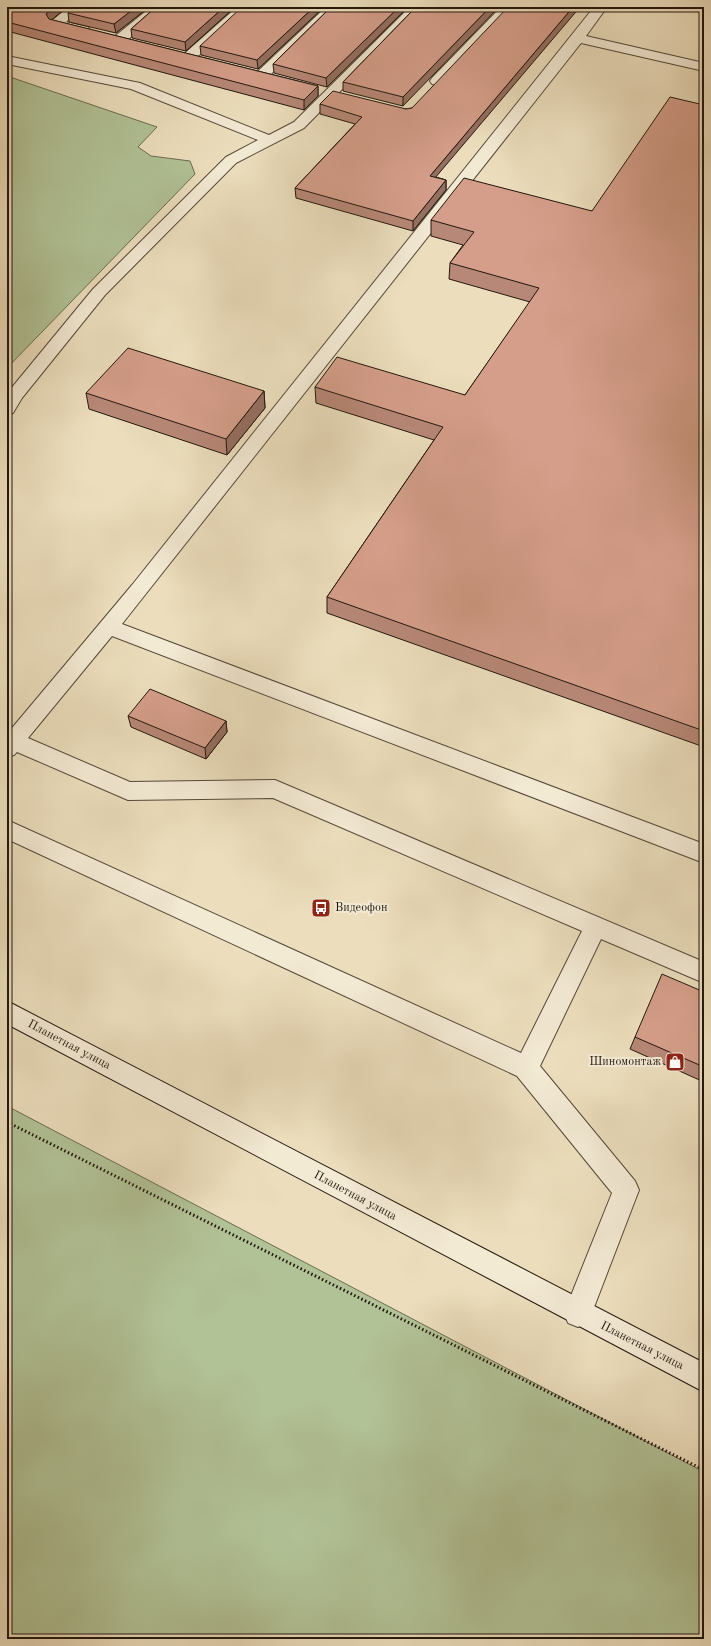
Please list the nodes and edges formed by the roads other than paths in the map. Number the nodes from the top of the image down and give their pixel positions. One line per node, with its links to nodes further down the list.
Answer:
1 (77, 7): 9 (main road)
2 (158, 7): 9 (main road)
3 (245, 7): 12 (main road)
4 (333, 7): 17 (main road)
5 (417, 7): 21 (main road)
6 (508, 7): 20 (main road)
7 (601, 7): 8 (main road)
8 (578, 38): 15 (main road); 25 (main road)
9 (119, 40): 10 (main road)
10 (135, 44)
11 (173, 53): 12 (main road)
12 (189, 57): 14 (main road)
13 (7, 60): 23 (main road)
14 (203, 61)
15 (704, 67)
16 (247, 72): 17 (main road)
17 (261, 76): 18 (main road)
18 (277, 80)
19 (315, 90): 21 (main road)
20 (428, 91)
21 (330, 94): 22 (main road); 23 (main road)
22 (346, 98)
23 (270, 140): 24 (main road)
24 (7, 409)
25 (108, 626): 26 (main road); 28 (main road)
26 (10, 745): 29 (main road)
27 (7, 829): 32 (main road)
28 (704, 854)
29 (596, 926): 30 (main road); 32 (main road)
30 (704, 973)
31 (7, 1012): 33 (main road, Планетная улица)
32 (526, 1068): 33 (main road)
33 (578, 1313): 34 (main road, Планетная улица)
34 (704, 1378)

